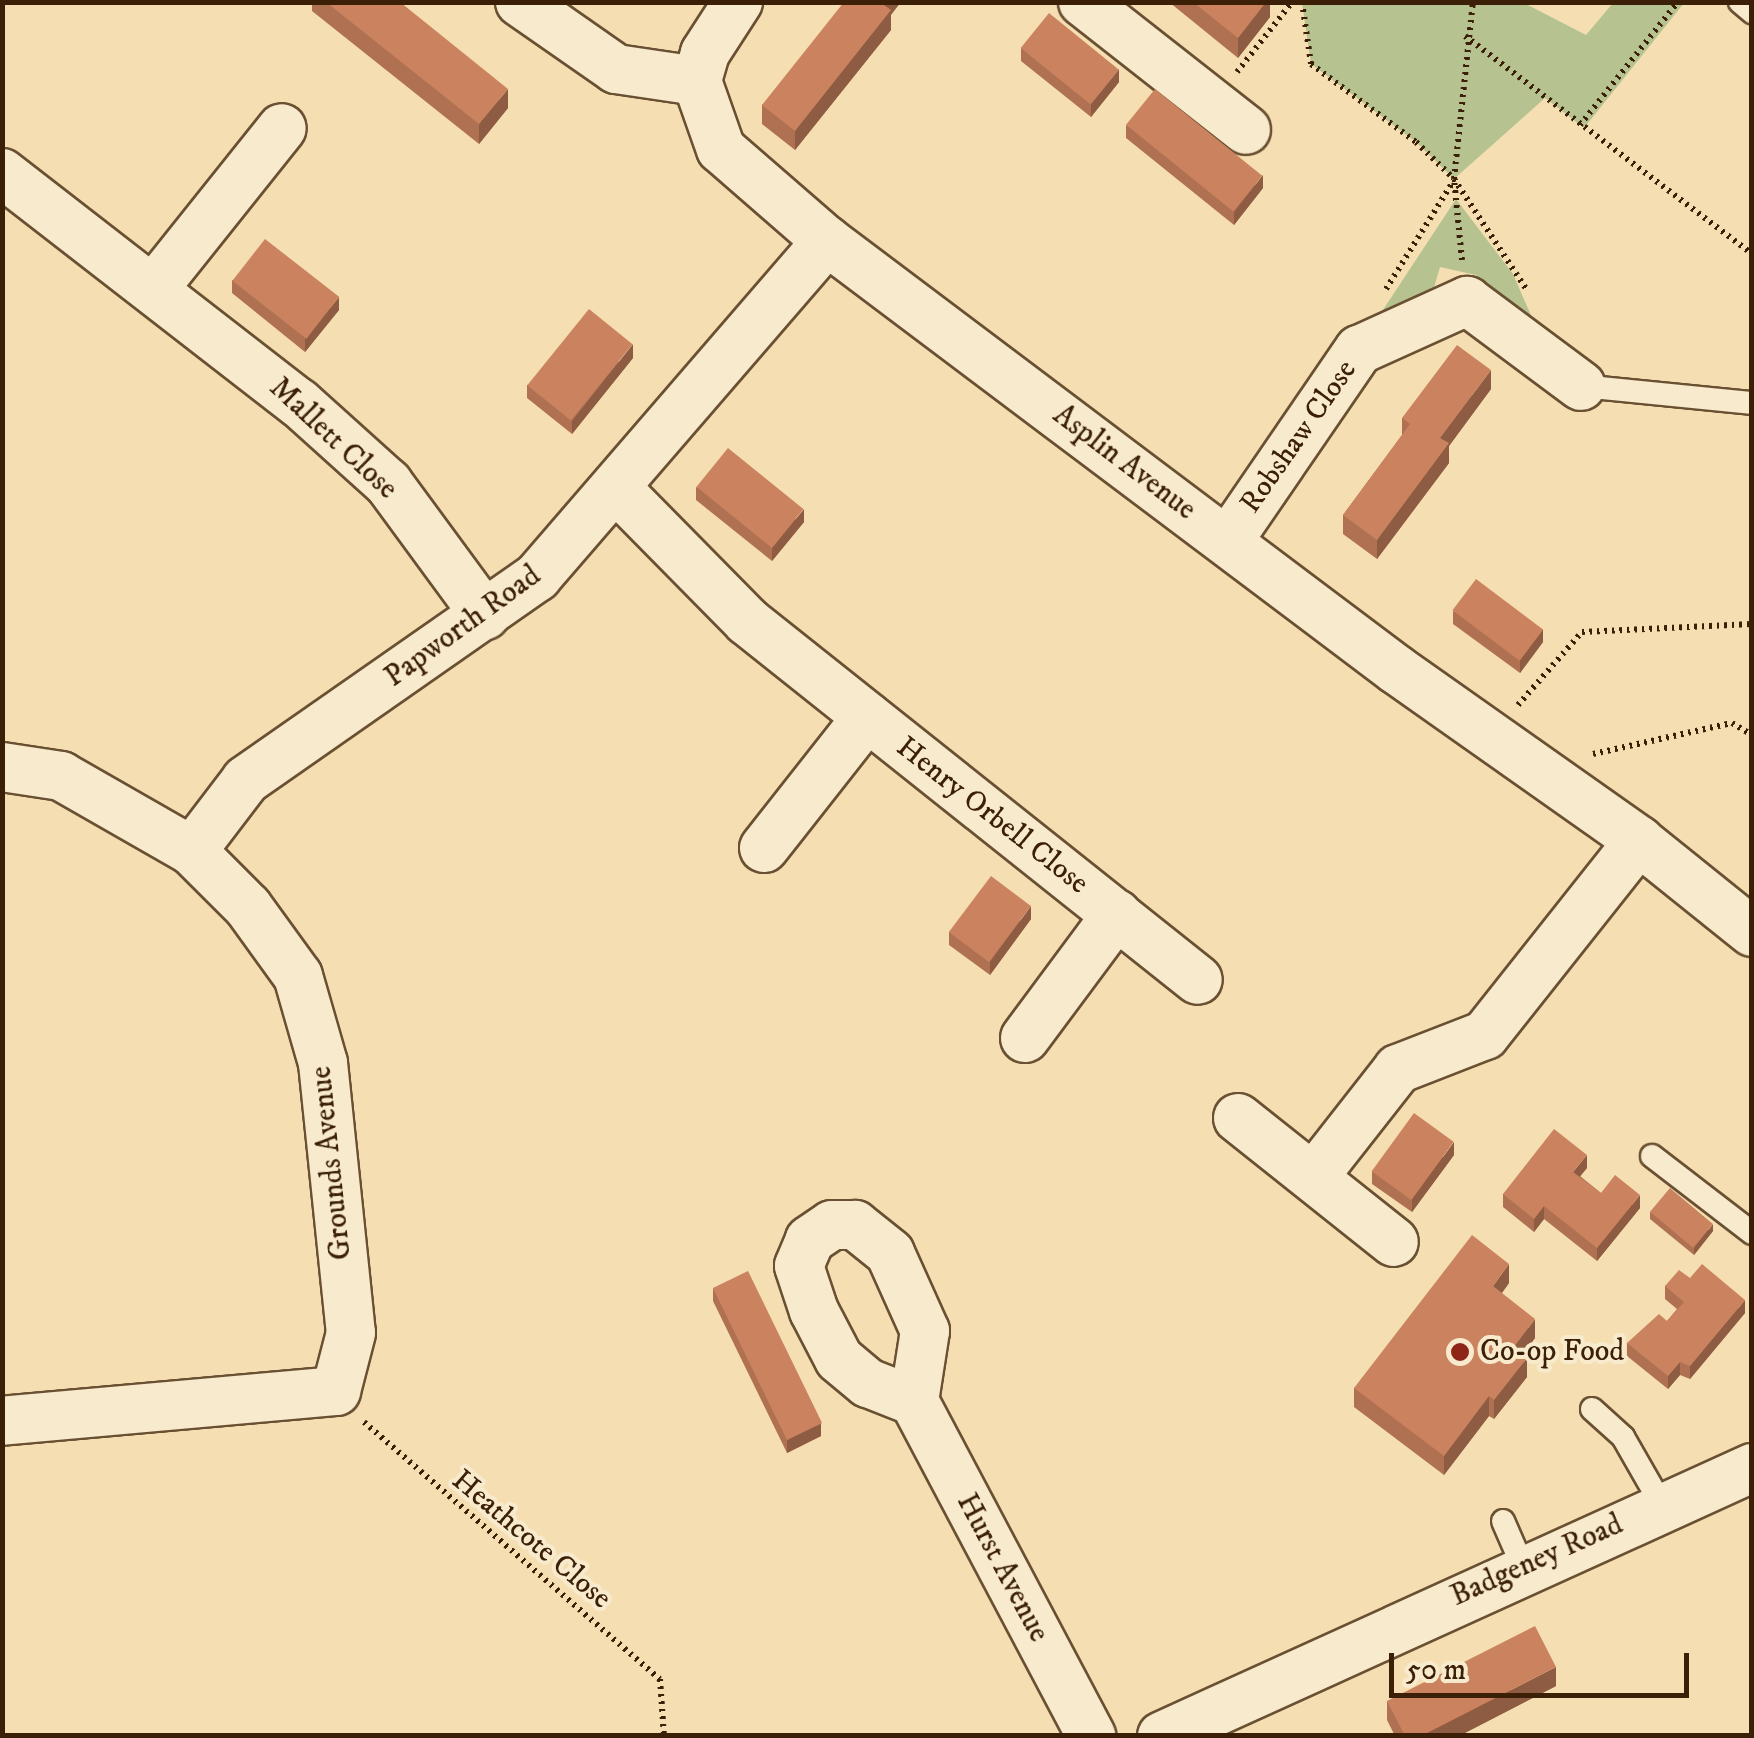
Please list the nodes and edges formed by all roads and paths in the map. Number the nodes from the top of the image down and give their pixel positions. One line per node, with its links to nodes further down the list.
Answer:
1 (520, 2): 11 (street)
2 (738, 2): 11 (street)
3 (1083, 2): 12 (street)
4 (1292, 2): 12 (path)
5 (1302, 2): 16 (path)
6 (1473, 2): 10 (path)
7 (1678, 2): 13 (path)
8 (1740, 2): 9 (lane)
9 (1752, 12)
10 (1464, 36): 13 (path); 16 (path)
11 (697, 81): 17 (street, Asplin Avenue)
12 (1229, 116)
13 (1580, 125): 18 (path)
14 (282, 128): 19 (street)
15 (2, 173): 19 (street, Mallett Close)
16 (1454, 179): 20 (path); 21 (path)
17 (827, 241): 24 (street, Papworth Road); 25 (street, Asplin Avenue)
18 (1752, 254)
19 (155, 287): 26 (street, Mallett Close)
20 (1466, 301): 21 (street, Robshaw Close); 22 (street)
21 (1359, 350): 25 (street, Robshaw Close)
22 (1581, 386): 23 (lane)
23 (1752, 403)
24 (618, 490): 26 (street, Papworth Road); 28 (street, Henry Orbell Close)
25 (1228, 541): 30 (street, Asplin Avenue)
26 (485, 615): 35 (street, Papworth Road)
27 (1752, 624): 30 (path)
28 (867, 716): 34 (street, Henry Orbell Close); 36 (street, Henry Orbell Close)
29 (1752, 735): 32 (path)
30 (1490, 737): 32 (street, Asplin Avenue)
31 (2, 767): 35 (street, Grounds Avenue)
32 (1534, 767): 33 (street, Asplin Avenue)
33 (1639, 841): 37 (street, Asplin Avenue); 42 (street)
34 (764, 848)
35 (192, 851): 45 (street, Grounds Avenue)
36 (1117, 914): 38 (street, Henry Orbell Close); 39 (street, Henry Orbell Close)
37 (1752, 932)
38 (1198, 980)
39 (1025, 1038)
40 (1238, 1118): 42 (street)
41 (1652, 1156): 43 (lane)
42 (1315, 1175): 44 (street)
43 (1752, 1233)
44 (1394, 1242)
45 (336, 1392): 48 (street); 53 (path, Heathcote Close)
46 (914, 1401): 54 (street, Hurst Avenue)
47 (1592, 1410): 50 (lane)
48 (2, 1421)
49 (1752, 1468): 50 (street, Badgeney Road)
50 (1662, 1506): 52 (street, Badgeney Road)
51 (1503, 1522): 52 (lane)
52 (1523, 1568): 55 (street, Badgeney Road)
53 (664, 1736)
54 (1091, 1736)
55 (1162, 1736)

